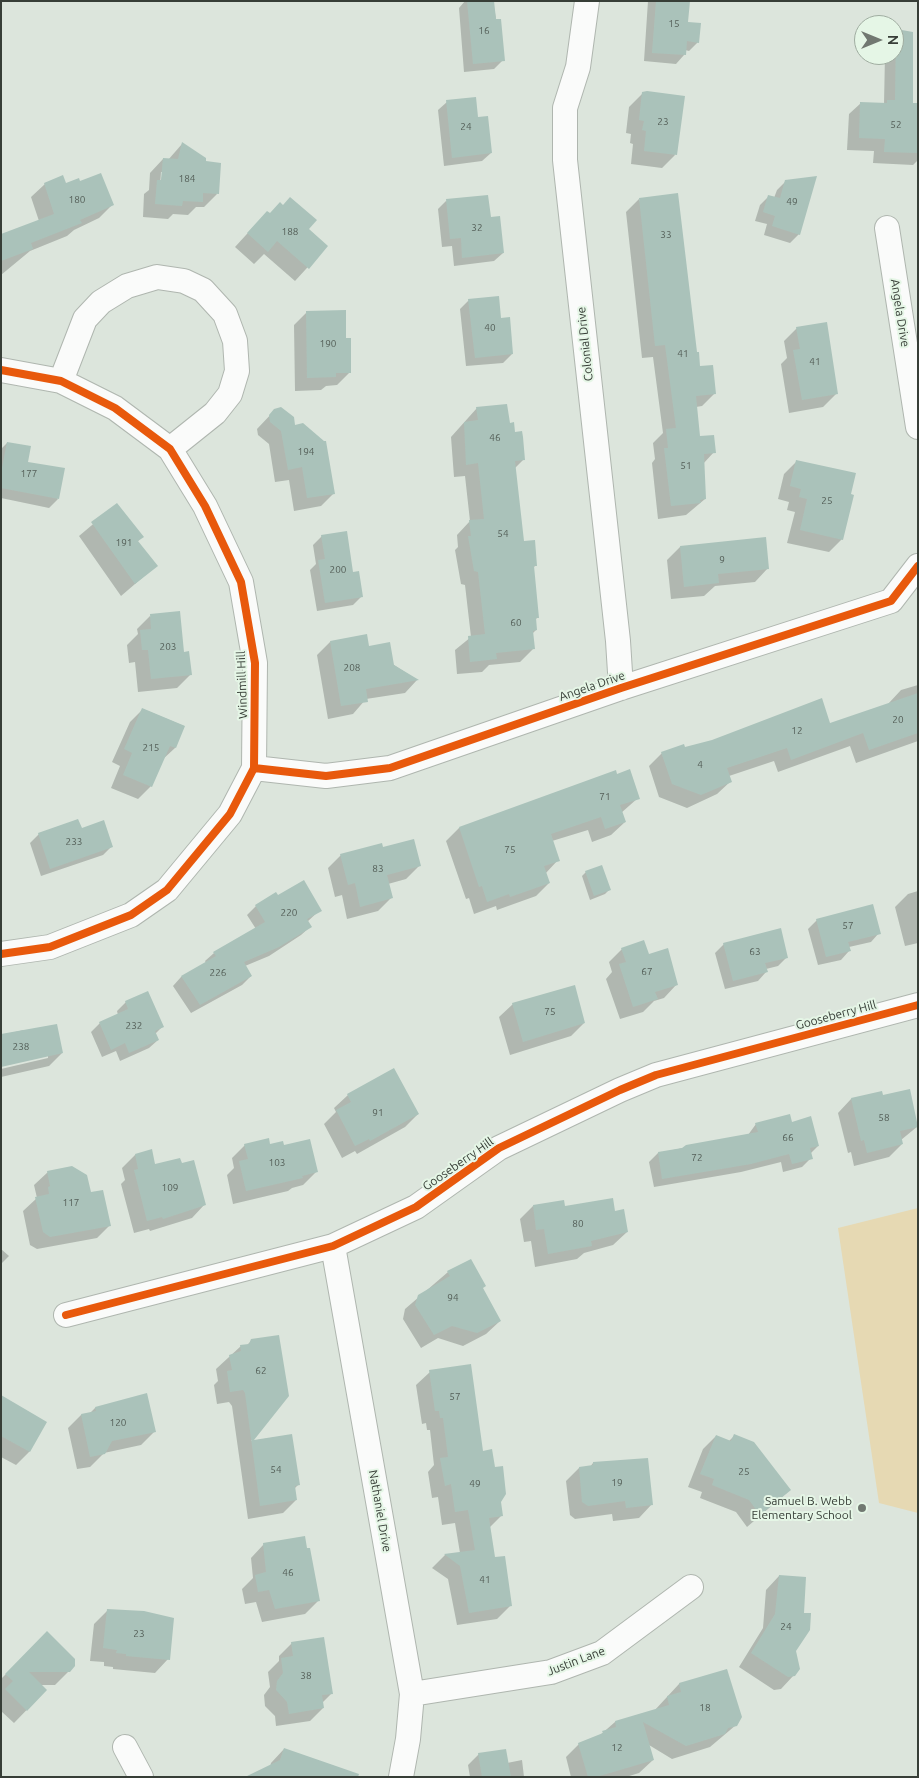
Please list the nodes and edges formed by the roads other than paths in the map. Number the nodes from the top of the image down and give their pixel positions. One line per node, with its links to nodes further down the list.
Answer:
1 (587, 1): 8 (street, Colonial Drive)
2 (887, 228): 5 (street, Angela Drive)
3 (1, 370): 4 (street, Windmill Hill)
4 (61, 381): 6 (street, Windmill Hill); 6 (street)
5 (918, 427)
6 (170, 449): 9 (street, Windmill Hill)
7 (918, 566): 8 (street, Angela Drive)
8 (621, 688): 9 (street, Angela Drive)
9 (254, 768): 10 (street, Windmill Hill)
10 (1, 954)
11 (918, 1005): 12 (street, Gooseberry Hill)
12 (333, 1246): 13 (street, Gooseberry Hill); 15 (street, Nathaniel Drive)
13 (66, 1315)
14 (691, 1587): 15 (street, Justin Lane)
15 (412, 1694): 18 (street, Nathaniel Drive)
16 (125, 1747): 17 (street)
17 (141, 1777)
18 (401, 1777)

